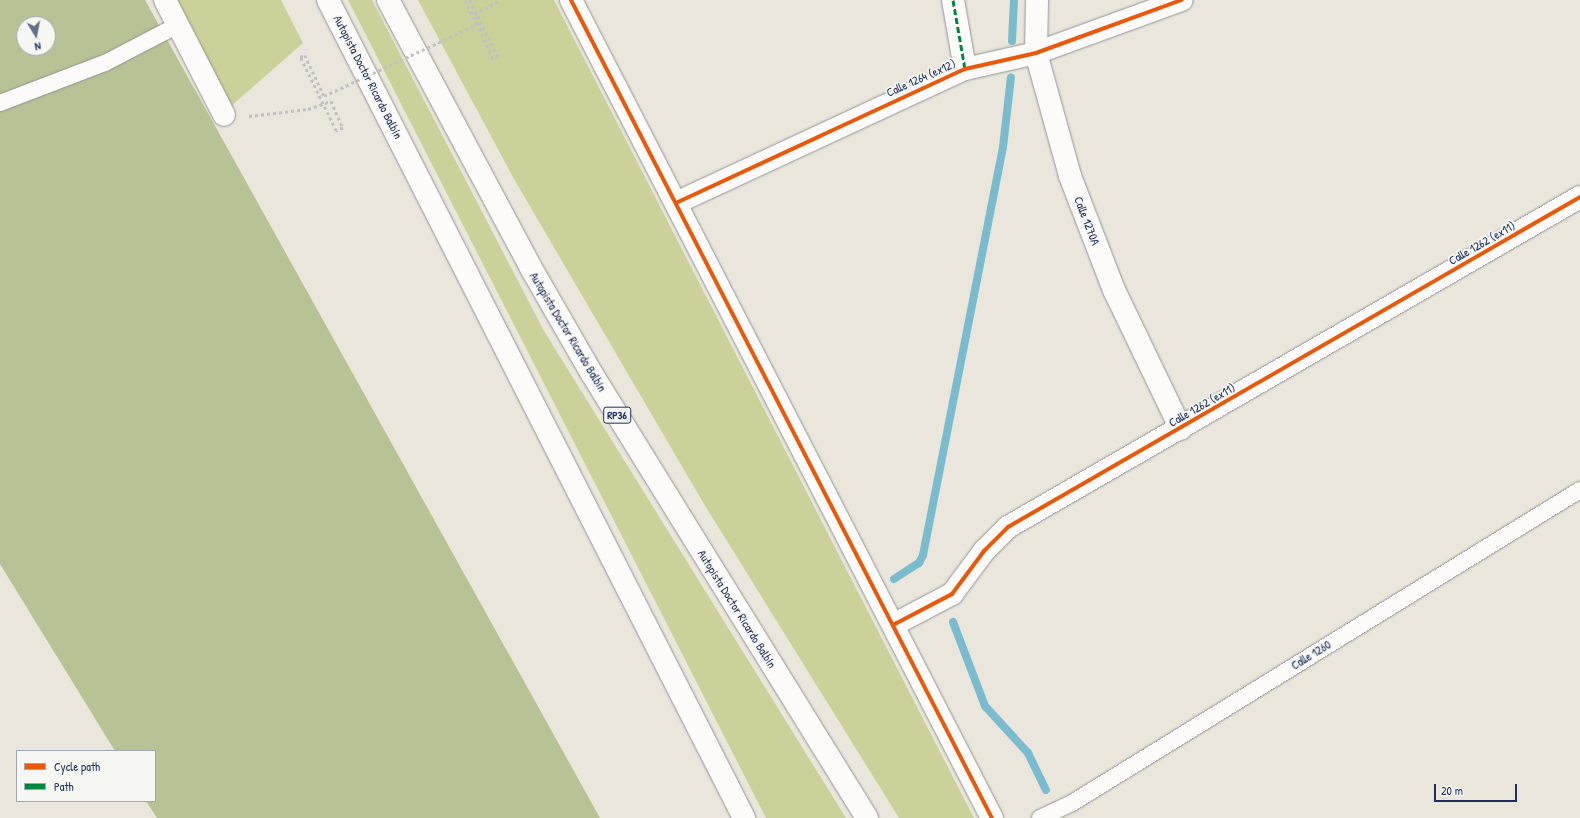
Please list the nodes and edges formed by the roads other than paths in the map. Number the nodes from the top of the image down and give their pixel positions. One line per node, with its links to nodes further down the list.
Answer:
1 (165, 0): 8 (main road)
2 (328, 0): 18 (main road, Autopista Doctor Ricardo Balbín)
3 (388, 0): 19 (main road, Autopista Doctor Ricardo Balbín / RP36)
4 (571, 0): 14 (main road)
5 (953, 0): 10 (main road)
6 (1036, 0): 9 (main road, Calle 1270A)
7 (1182, 0): 9 (main road, Calle 1264 (ex12))
8 (178, 25): 11 (lane); 12 (main road)
9 (1036, 53): 10 (main road, Calle 1264 (ex12)); 15 (main road, Calle 1270A)
10 (965, 69): 14 (main road, Calle 1264 (ex12))
11 (0, 103)
12 (224, 115)
13 (1580, 198): 15 (main road, Calle 1262 (ex11))
14 (678, 202): 17 (main road)
15 (1181, 429): 17 (main road, Calle 1262 (ex11))
16 (1580, 490): 21 (lane, Calle 1260)
17 (893, 625): 20 (main road)
18 (744, 818)
19 (866, 818)
20 (992, 818)
21 (1040, 818)

